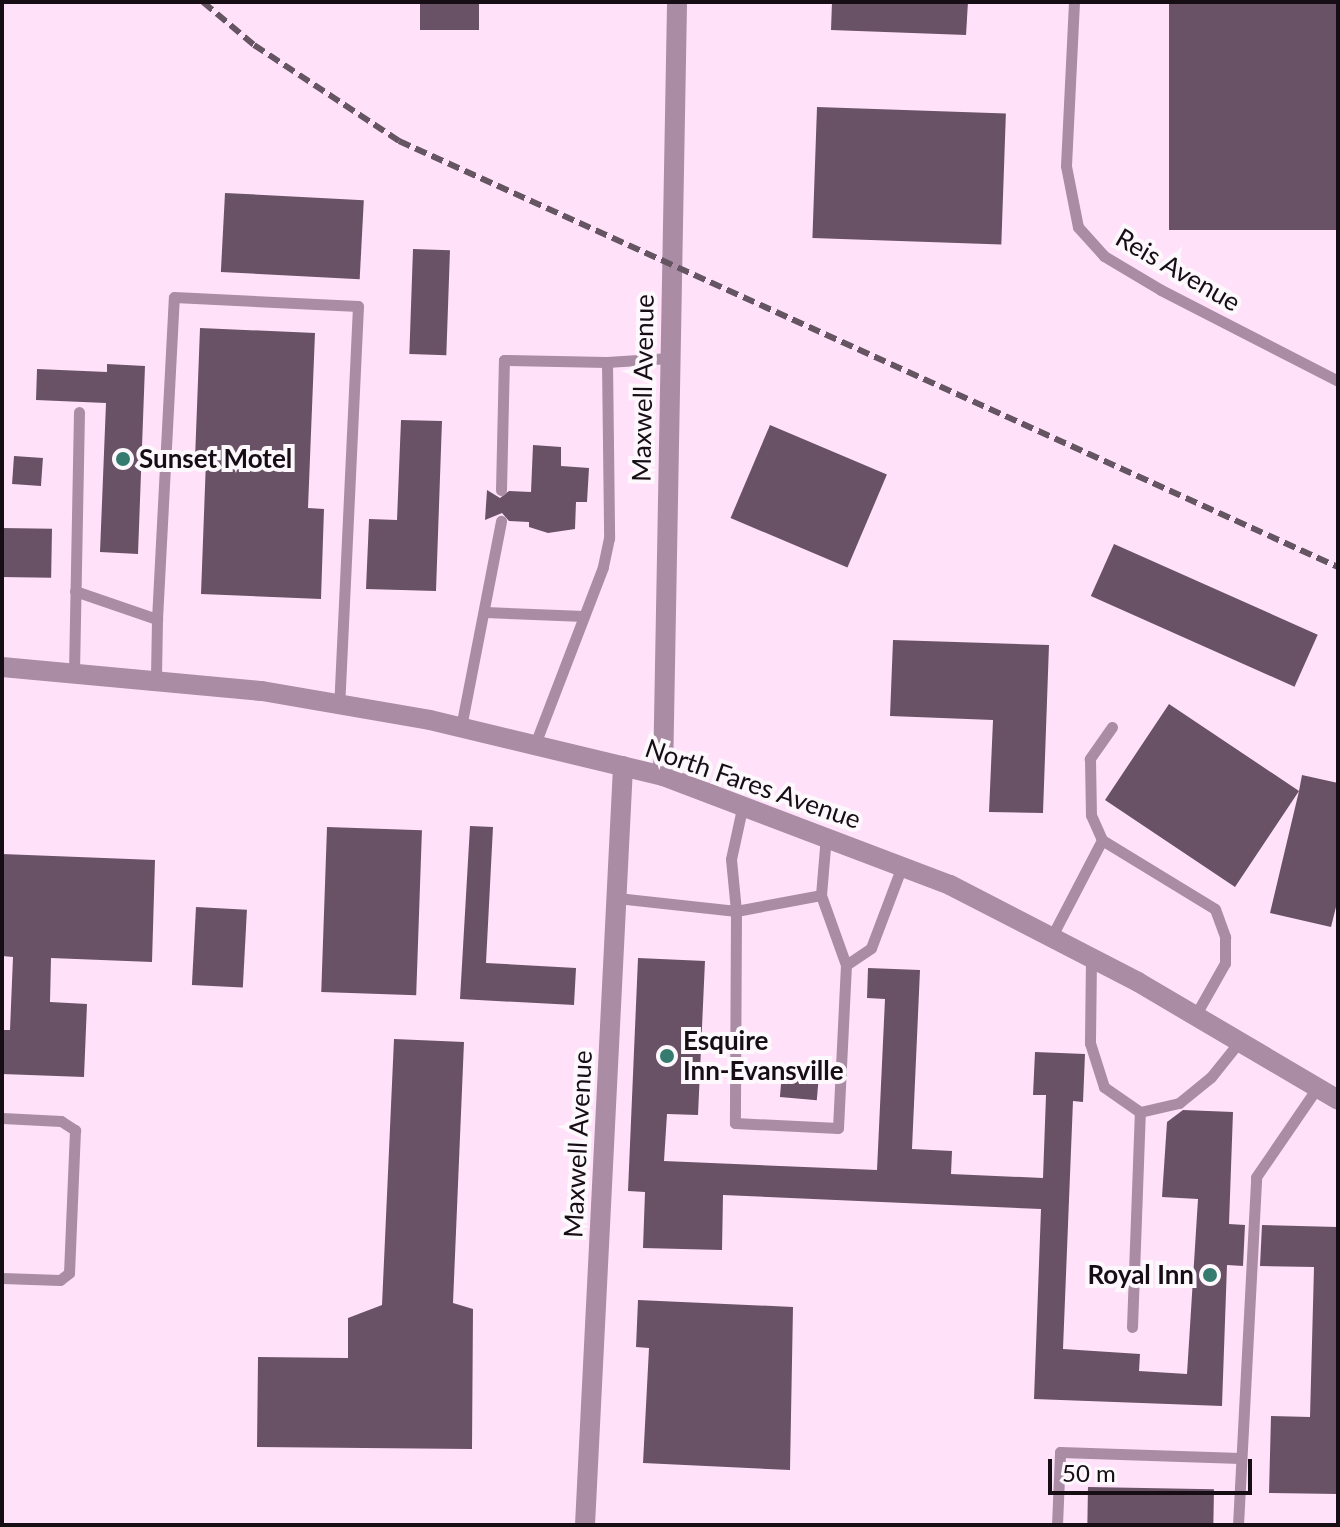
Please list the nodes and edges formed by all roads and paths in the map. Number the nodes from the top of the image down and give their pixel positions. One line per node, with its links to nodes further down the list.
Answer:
1 (677, 2): 3 (street, Maxwell Avenue)
2 (1074, 2): 5 (lane, Reis Avenue)
3 (669, 358): 4 (lane); 21 (street, Maxwell Avenue)
4 (607, 362): 7 (lane); 11 (lane)
5 (1338, 381)
6 (79, 412): 9 (lane)
7 (501, 490)
8 (501, 521): 10 (lane)
9 (75, 591): 12 (lane); 14 (lane)
10 (485, 612): 11 (lane); 17 (lane)
11 (584, 616): 19 (lane)
12 (157, 619): 15 (lane); 16 (lane)
13 (2, 667): 14 (street, North Fares Avenue)
14 (74, 672): 15 (street, North Fares Avenue)
15 (156, 679): 16 (street, North Fares Avenue)
16 (339, 704): 17 (street, North Fares Avenue)
17 (461, 727): 19 (street, North Fares Avenue)
18 (1112, 727): 24 (lane)
19 (535, 744): 20 (street, North Fares Avenue)
20 (623, 766): 21 (street, North Fares Avenue); 27 (street, Maxwell Avenue)
21 (663, 776): 22 (street, North Fares Avenue)
22 (743, 802): 23 (street, North Fares Avenue); 28 (lane)
23 (826, 835): 25 (street, North Fares Avenue); 26 (lane)
24 (1102, 840): 29 (lane); 32 (lane)
25 (902, 866): 29 (street, North Fares Avenue); 31 (lane)
26 (821, 895): 28 (lane); 31 (lane)
27 (617, 898): 28 (lane); 41 (street, Maxwell Avenue)
28 (736, 911): 31 (lane)
29 (1052, 936): 30 (street, North Fares Avenue)
30 (1091, 957): 32 (street, North Fares Avenue); 36 (lane)
31 (846, 965)
32 (1195, 1016): 33 (street, North Fares Avenue)
33 (1239, 1042): 34 (street, North Fares Avenue); 36 (lane)
34 (1317, 1088): 35 (street, North Fares Avenue); 40 (lane)
35 (1338, 1100)
36 (1140, 1112): 39 (lane)
37 (2, 1118): 38 (lane)
38 (2, 1278)
39 (1132, 1327)
40 (1240, 1458): 42 (lane); 43 (lane)
41 (585, 1525)
42 (1057, 1525)
43 (1238, 1525)

